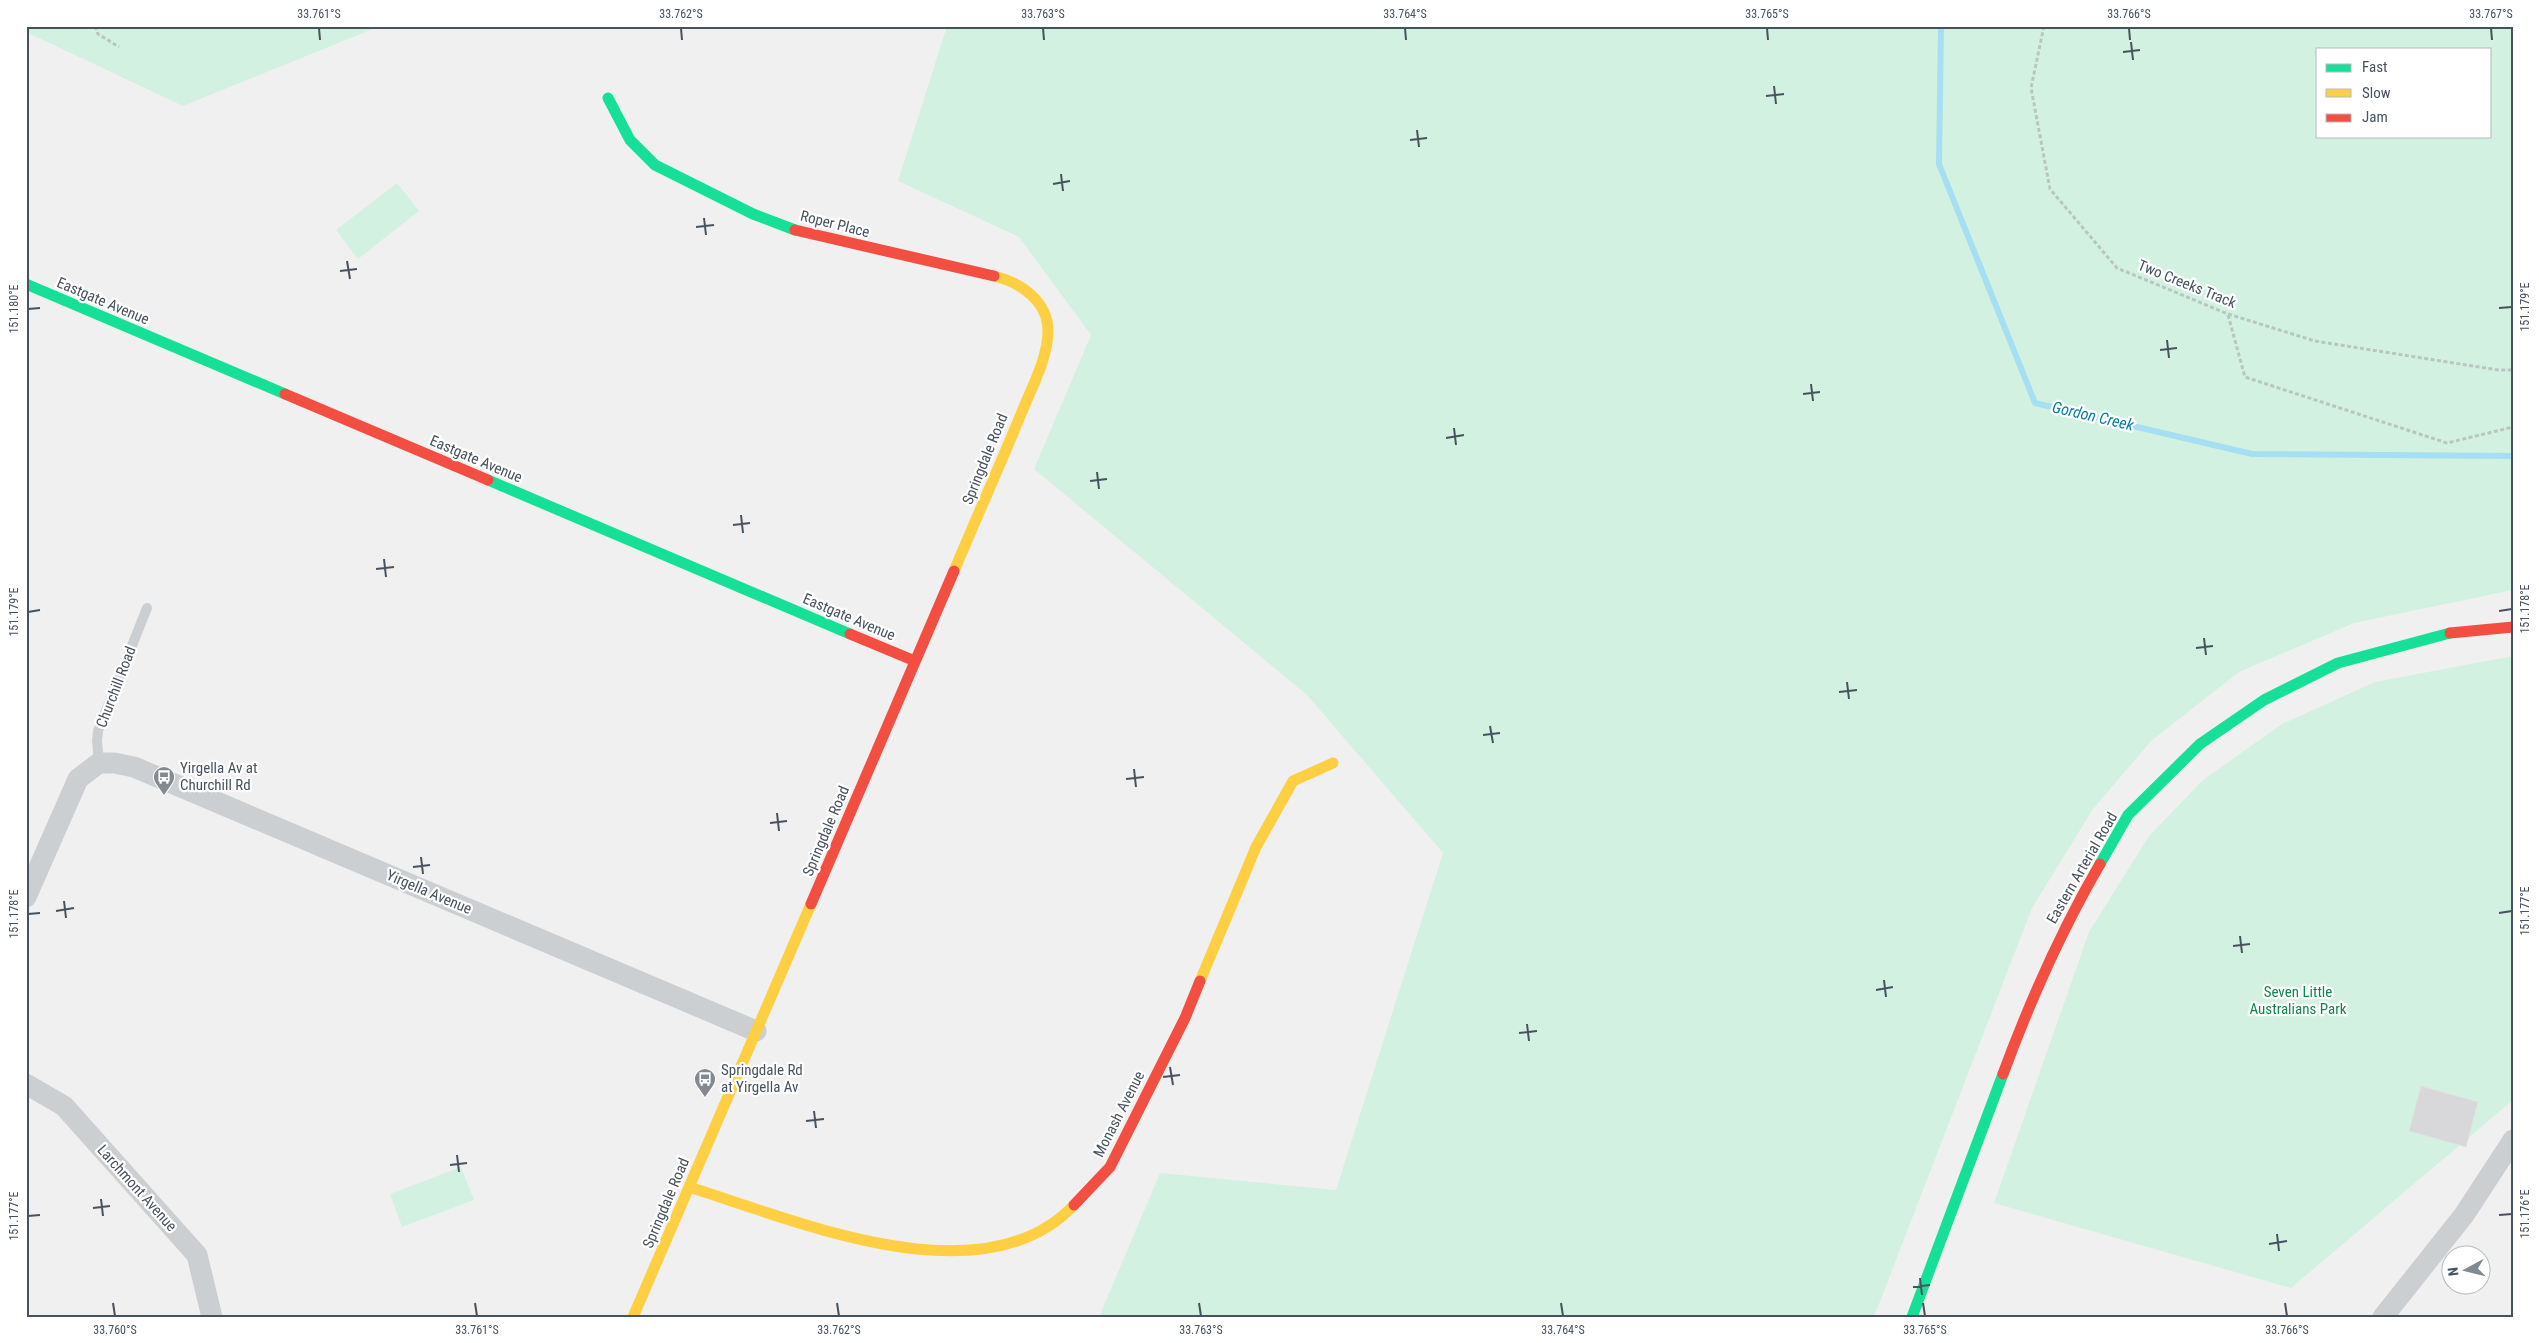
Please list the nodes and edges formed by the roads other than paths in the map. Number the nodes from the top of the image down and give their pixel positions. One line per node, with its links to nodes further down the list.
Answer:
1 (608, 98): 3 (street, Roper Place)
2 (26, 284): 6 (street, Eastgate Avenue)
3 (1043, 355): 6 (street, Springdale Road)
4 (148, 608): 7 (lane, Churchill Road)
5 (2513, 627): 16 (street, Eastern Arterial Road)
6 (915, 661): 10 (street, Springdale Road)
7 (99, 763): 9 (street); 10 (street, Yirgella Avenue)
8 (1333, 763): 13 (street, Monash Avenue)
9 (26, 897)
10 (756, 1031): 13 (street, Springdale Road)
11 (26, 1084): 14 (street, Larchmont Avenue)
12 (2512, 1140): 17 (street)
13 (689, 1187): 15 (street, Springdale Road)
14 (212, 1317)
15 (633, 1317)
16 (1912, 1317)
17 (2384, 1317)

